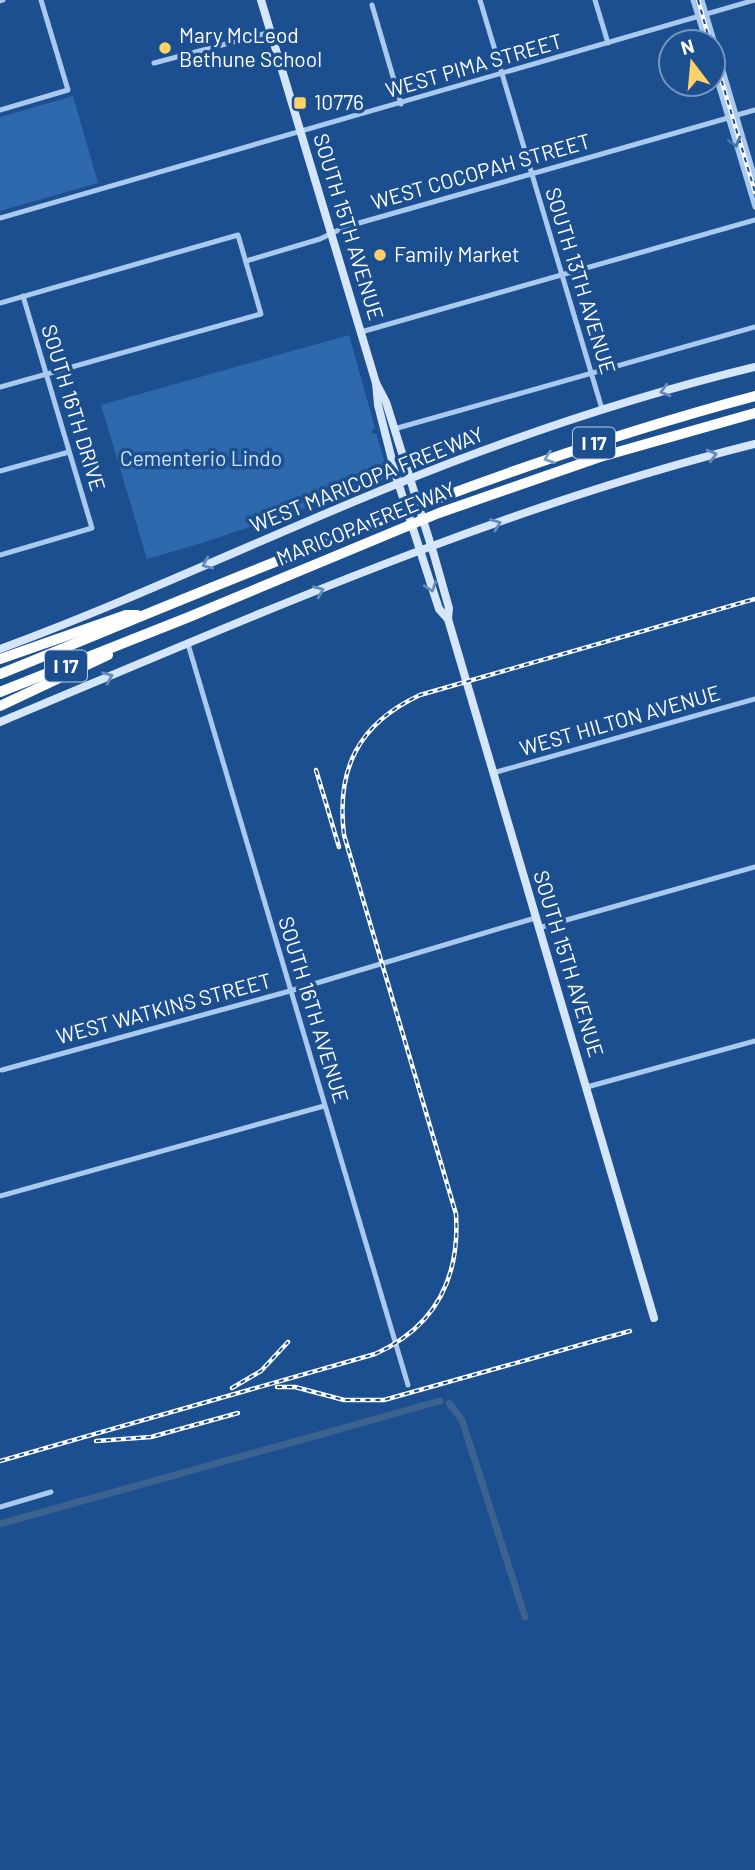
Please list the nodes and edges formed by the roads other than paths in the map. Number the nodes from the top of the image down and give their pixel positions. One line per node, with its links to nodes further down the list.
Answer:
1 (41, 0): 18 (street)
2 (261, 0): 12 (main road, SOUTH 15TH AVENUE)
3 (480, 0): 15 (street, SOUTH 13TH AVENUE)
4 (596, 0): 13 (street)
5 (693, 0): 10 (street)
6 (702, 0): 9 (street)
7 (755, 0): 9 (street, WEST PIMA STREET)
8 (372, 5): 17 (street)
9 (706, 15): 10 (street, WEST PIMA STREET); 20 (street)
10 (698, 17): 11 (street); 13 (street, WEST PIMA STREET)
11 (702, 28)
12 (271, 32): 14 (street); 22 (main road, SOUTH 15TH AVENUE)
13 (608, 43): 15 (street, WEST PIMA STREET)
14 (154, 63)
15 (503, 74): 17 (street, WEST PIMA STREET); 23 (street, SOUTH 13TH AVENUE)
16 (722, 98): 21 (street)
17 (401, 104): 22 (street, WEST PIMA STREET)
18 (0, 110)
19 (755, 110): 20 (street)
20 (737, 115): 24 (street)
21 (728, 117): 23 (street, WEST COCOPAH STREET); 25 (street, one-way to 25)
22 (301, 132): 26 (street, WEST PIMA STREET); 28 (main road, SOUTH 15TH AVENUE)
23 (531, 174): 28 (street, WEST COCOPAH STREET); 30 (street, SOUTH 13TH AVENUE)
24 (755, 178)
25 (755, 207)
26 (0, 218)
27 (755, 220): 30 (street)
28 (332, 235): 29 (street, WEST COCOPAH STREET); 34 (main road, SOUTH 15TH AVENUE)
29 (246, 261): 31 (street); 36 (street)
30 (562, 275): 34 (street); 37 (street, SOUTH 13TH AVENUE)
31 (23, 296): 32 (street); 36 (street, SOUTH 16TH DRIVE)
32 (0, 303)
33 (755, 327): 37 (street)
34 (361, 332): 42 (main road, SOUTH 15TH AVENUE)
35 (755, 367): 40 (main road, WEST MARICOPA FREEWAY, one-way to 40)
36 (45, 374): 38 (street); 44 (street, SOUTH 16TH DRIVE)
37 (591, 374): 40 (street, SOUTH 13TH AVENUE); 42 (street)
38 (0, 387)
39 (755, 396): 51 (highway, MARICOPA FREEWAY / I 17, one-way to 51)
40 (602, 409): 46 (main road, WEST MARICOPA FREEWAY)
41 (755, 413): 53 (highway, MARICOPA FREEWAY / I 17)
42 (390, 430): 46 (main road, SOUTH 15TH AVENUE); 47 (main road, SOUTH 15TH AVENUE)
43 (755, 444): 48 (main road, one-way to 43)
44 (69, 452): 45 (street); 50 (street, SOUTH 16TH DRIVE)
45 (0, 471)
46 (411, 479): 47 (main road, WEST MARICOPA FREEWAY); 48 (main road, SOUTH 15TH AVENUE)
47 (398, 484): 49 (main road, SOUTH 15TH AVENUE); 55 (main road, WEST MARICOPA FREEWAY, one-way to 55)
48 (432, 548): 49 (main road); 52 (main road, SOUTH 15TH AVENUE)
49 (419, 551): 52 (main road, SOUTH 15TH AVENUE, one-way to 52); 54 (main road, one-way to 49)
50 (0, 555)
51 (145, 615): 56 (highway); 57 (highway, MARICOPA FREEWAY / I 17)
52 (448, 619): 62 (main road, SOUTH 15TH AVENUE)
53 (133, 640): 58 (highway, MARICOPA FREEWAY / I 17); 60 (highway)
54 (188, 644): 61 (main road, one-way to 54); 66 (street, SOUTH 16TH AVENUE)
55 (0, 649)
56 (0, 659)
57 (0, 674)
58 (0, 692)
59 (755, 699): 62 (street, WEST HILTON AVENUE)
60 (0, 706)
61 (0, 722)
62 (494, 773): 64 (main road, SOUTH 15TH AVENUE)
63 (755, 867): 65 (street)
64 (536, 918): 65 (main road, SOUTH 15TH AVENUE); 66 (street, WEST WATKINS STREET)
65 (538, 928): 69 (main road, SOUTH 15TH AVENUE)
66 (290, 991): 68 (street, WEST WATKINS STREET); 70 (street, SOUTH 16TH AVENUE)
67 (755, 1041): 69 (street)
68 (2, 1070)
69 (586, 1087): 72 (main road, SOUTH 15TH AVENUE)
70 (324, 1106): 71 (street); 73 (street, SOUTH 16TH AVENUE)
71 (0, 1196)
72 (654, 1318)
73 (408, 1385)
74 (51, 1492): 75 (street)
75 (0, 1507)

